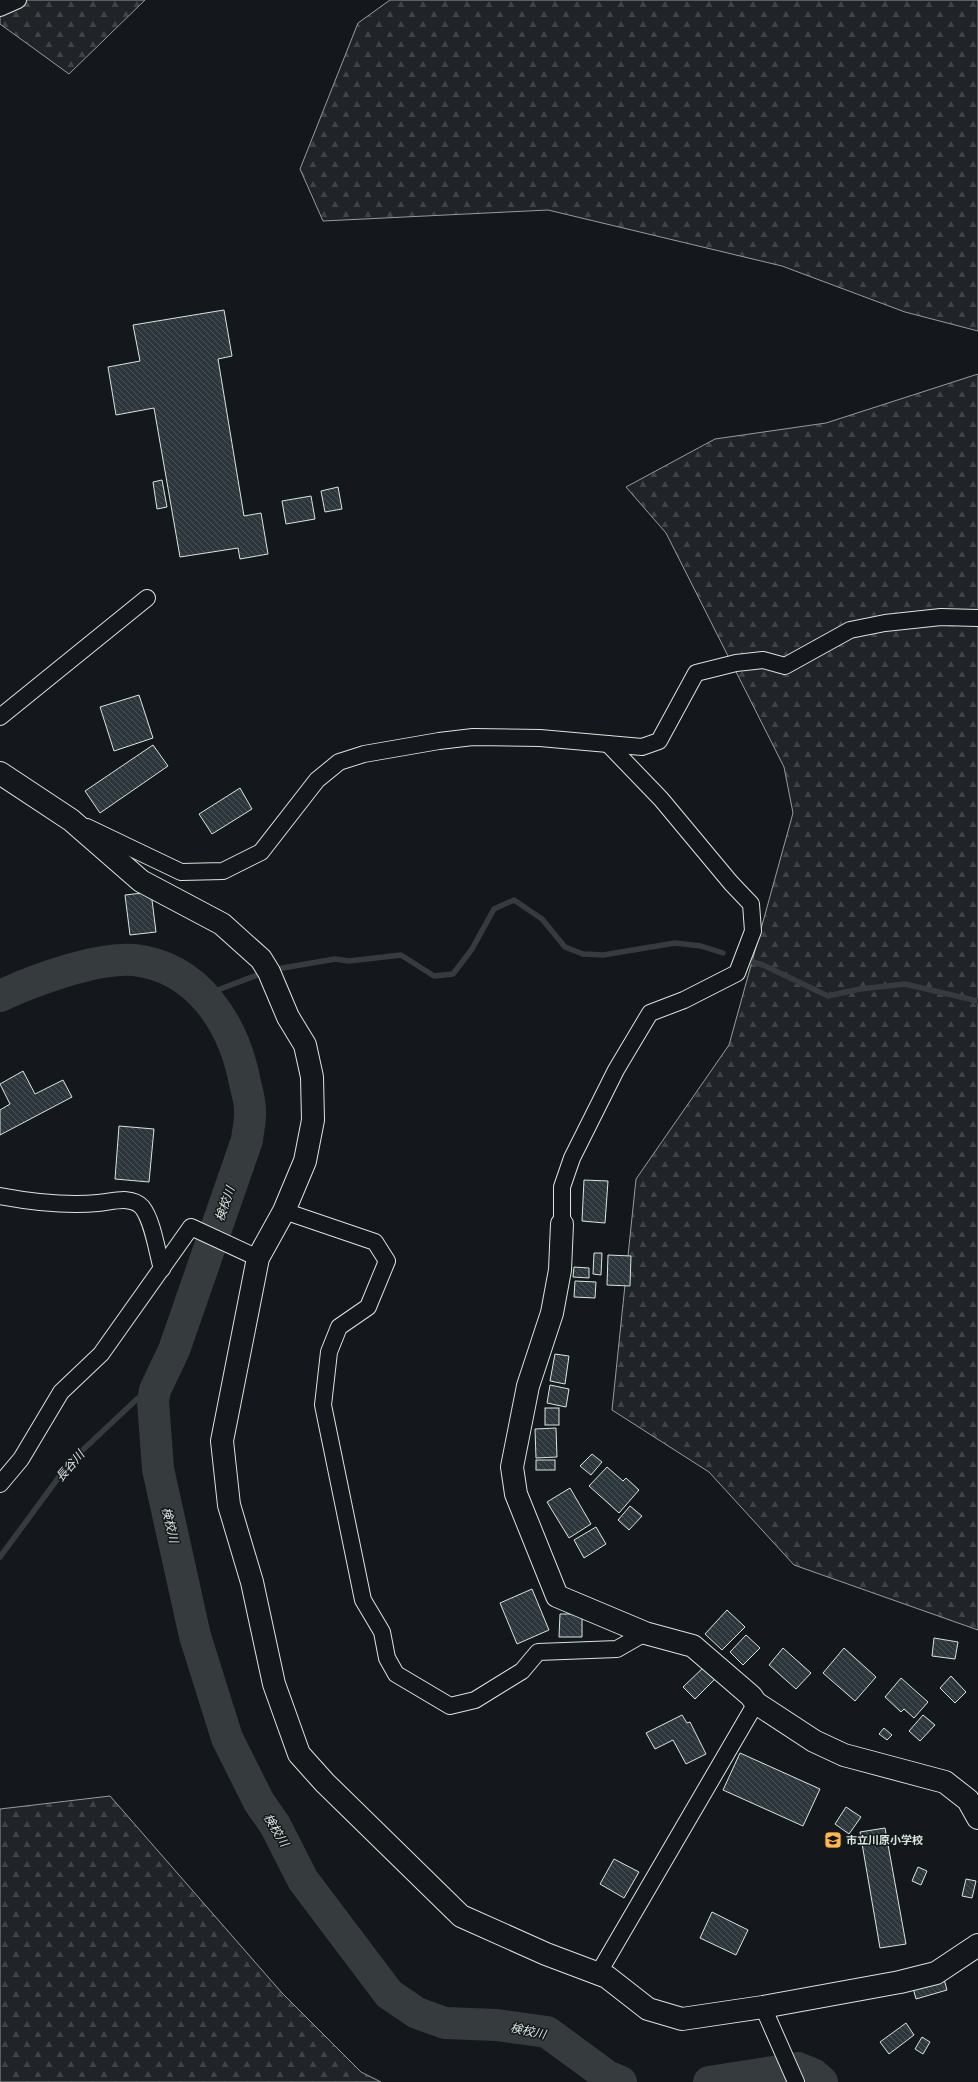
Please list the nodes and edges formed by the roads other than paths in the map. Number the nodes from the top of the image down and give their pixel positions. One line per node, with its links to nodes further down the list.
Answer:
1 (18, 0): 2 (street)
2 (0, 8)
3 (147, 598): 5 (street)
4 (978, 618): 6 (street)
5 (0, 717)
6 (608, 744): 8 (street); 11 (street)
7 (0, 773): 8 (street)
8 (71, 820): 10 (street)
9 (0, 1196): 13 (street)
10 (284, 1211): 12 (street); 15 (street)
11 (562, 1224): 15 (street)
12 (258, 1258): 13 (street); 19 (street)
13 (162, 1268): 14 (street)
14 (0, 1484)
15 (645, 1633): 16 (street)
16 (756, 1703): 17 (street); 19 (street)
17 (978, 1818)
18 (978, 1945): 20 (street)
19 (598, 1974): 20 (street)
20 (763, 2007): 21 (street)
21 (796, 2082)

